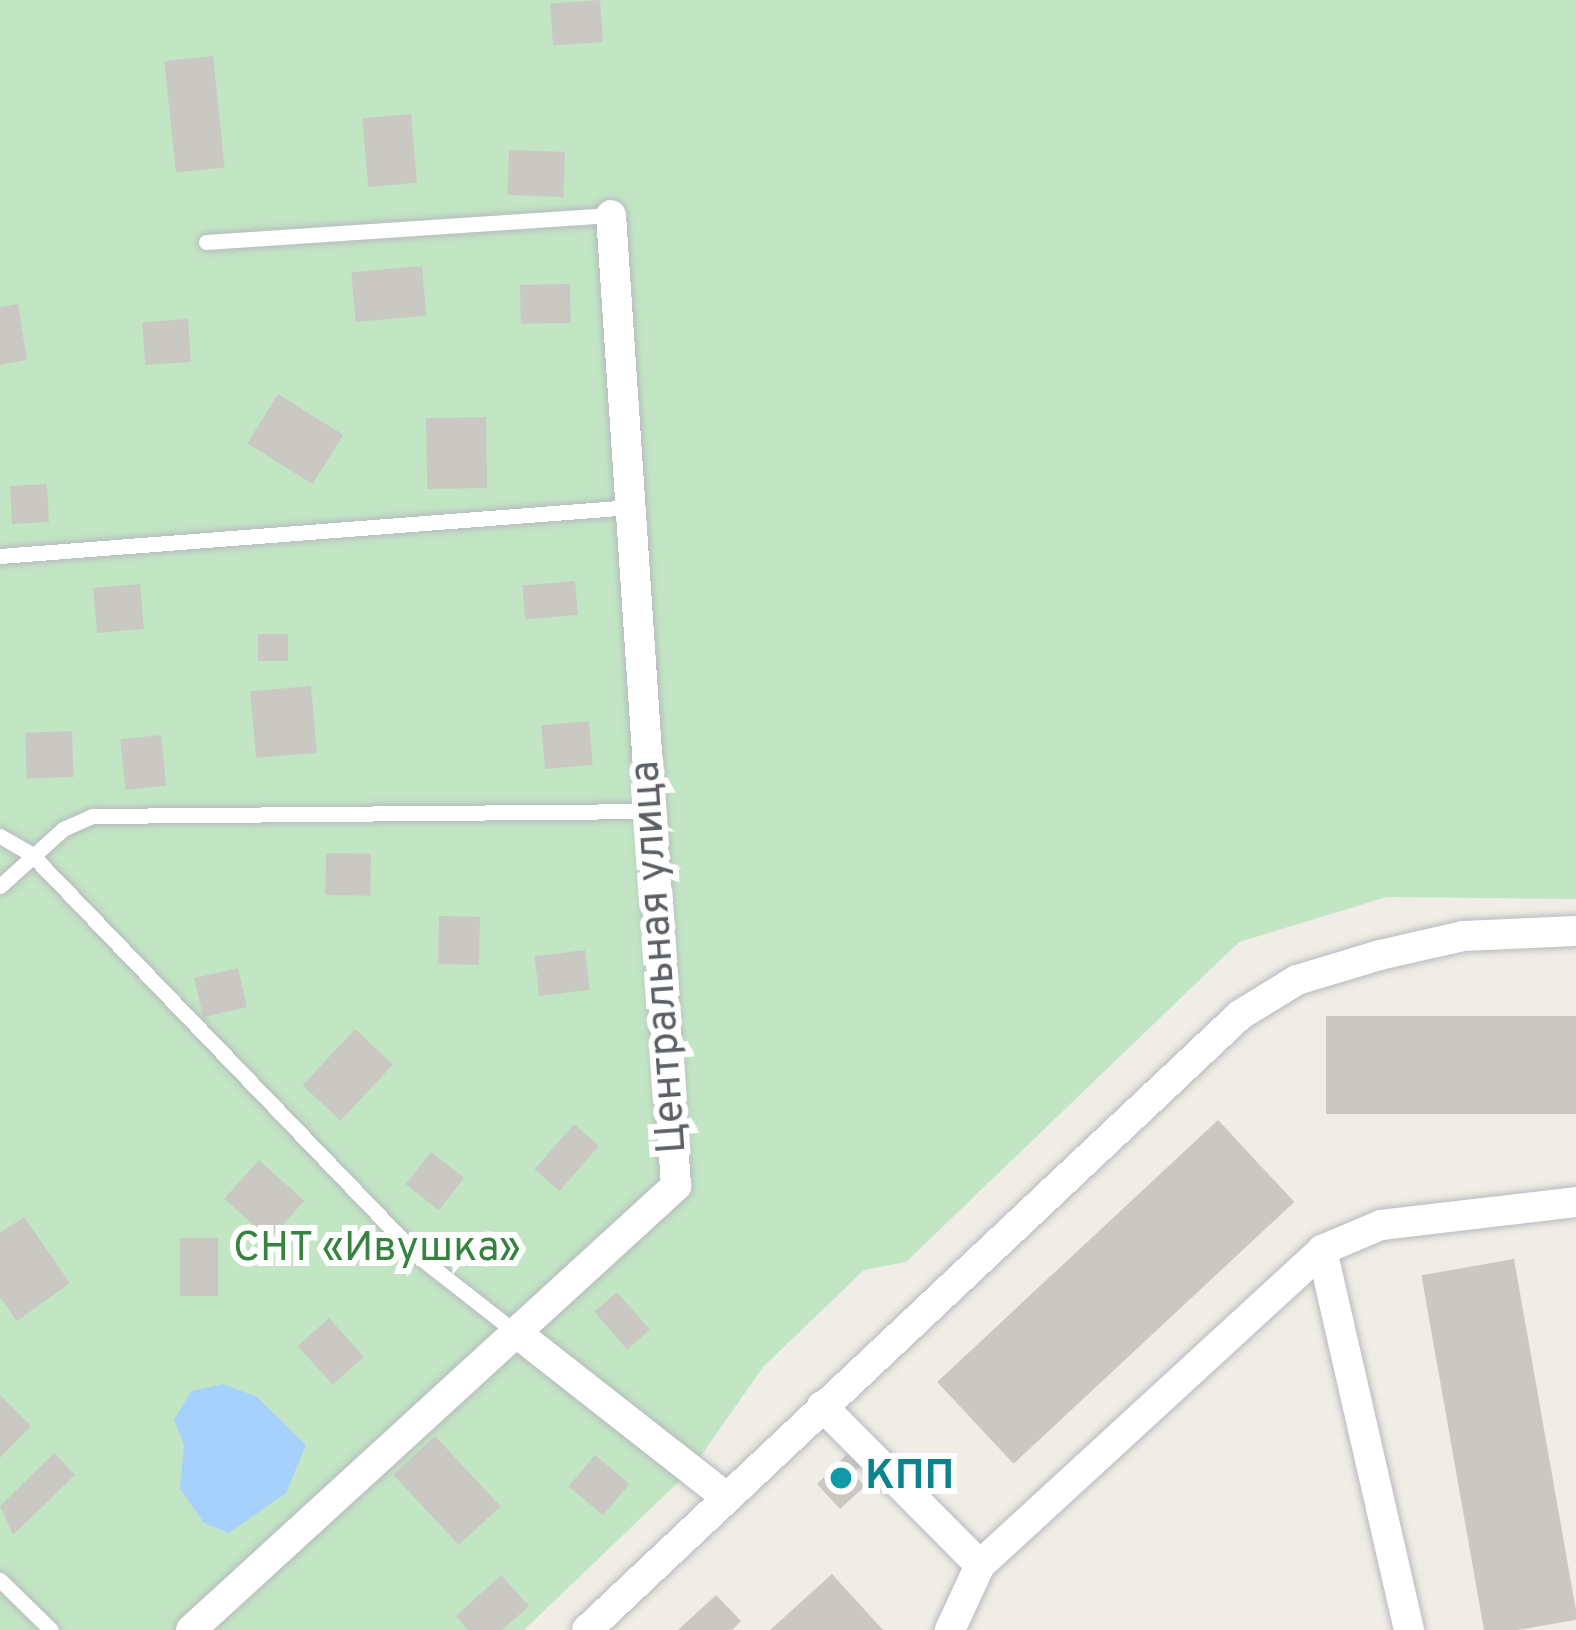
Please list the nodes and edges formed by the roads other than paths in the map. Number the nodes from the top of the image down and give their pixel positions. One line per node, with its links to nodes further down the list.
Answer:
1 (611, 215): 2 (lane); 3 (street, Центральная улица)
2 (206, 242)
3 (631, 507): 4 (lane); 5 (street, Центральная улица)
4 (0, 556)
5 (651, 811): 7 (lane); 12 (street, Центральная улица)
6 (0, 836): 7 (lane)
7 (31, 854): 8 (lane); 12 (lane)
8 (0, 886)
9 (1576, 932): 13 (street)
10 (1576, 1202): 11 (street)
11 (1322, 1250): 15 (street); 21 (street)
12 (518, 1334): 14 (street); 18 (street, Центральная улица)
13 (822, 1406): 14 (street); 15 (street)
14 (726, 1497): 19 (street)
15 (980, 1565): 20 (street)
16 (0, 1580): 17 (lane)
17 (52, 1630)
18 (190, 1630)
19 (587, 1630)
20 (950, 1630)
21 (1409, 1630)

